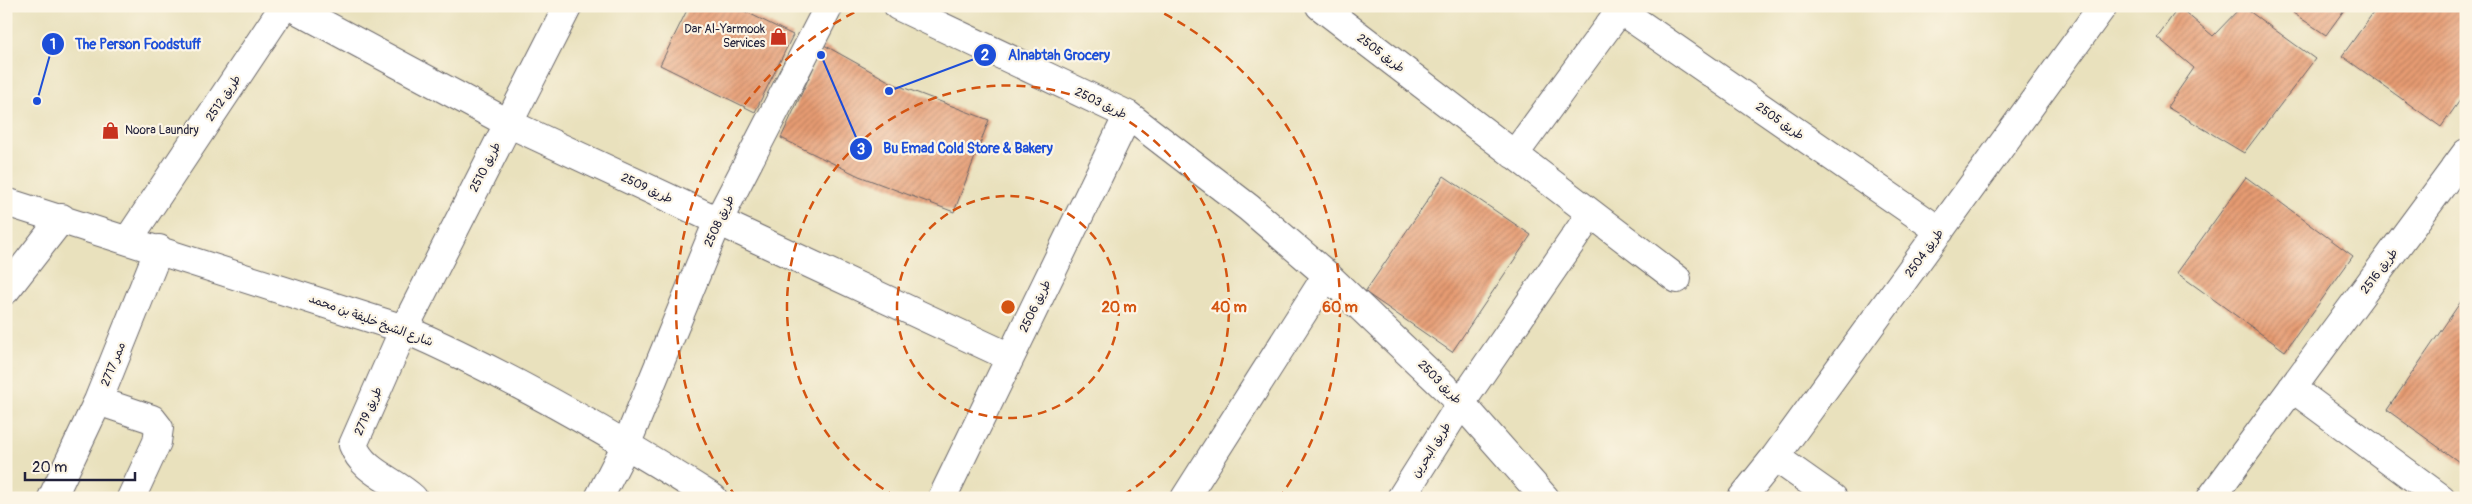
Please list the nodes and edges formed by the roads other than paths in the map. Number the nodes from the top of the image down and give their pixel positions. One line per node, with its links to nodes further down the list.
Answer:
1 (284, 6): 18 (street, طريق 2512)
2 (290, 6): 10 (street, طريق 2509)
3 (568, 6): 10 (street, طريق 2510)
4 (829, 6): 16 (street, طريق 2508)
5 (898, 6): 9 (street, طريق 2503)
6 (1320, 6): 12 (street, طريق 2505)
7 (2103, 6): 17 (street, طريق 2504)
8 (1617, 8): 12 (street, طريق 2505); 17 (street, طريق 2505)
9 (1128, 115): 20 (street, طريق 2503); 24 (street, طريق 2506)
10 (508, 123): 16 (street, طريق 2509); 23 (street, طريق 2510)
11 (2466, 153): 25 (street, طريق 2516)
12 (1514, 155): 14 (street, طريق 2505)
13 (6, 202): 15 (street, شارع الشيخ خليفة بن محمد)
14 (1590, 214): 21 (street, طريق 2505); 27 (street)
15 (62, 218): 18 (street, شارع الشيخ خليفة بن محمد); 22 (street)
16 (718, 220): 24 (street, طريق 2509); 28 (street, طريق 2508)
17 (1940, 231): 29 (street, طريق 2504)
18 (128, 240): 19 (street, شارع الشيخ خليفة بن محمد)
19 (159, 249): 23 (street, شارع الشيخ خليفة بن محمد); 26 (street, ممر 2717)
20 (1327, 274): 27 (street, طريق 2503); 30 (street)
21 (1677, 279)
22 (6, 290)
23 (404, 329): 28 (street, شارع الشيخ خليفة بن محمد); 33 (street, طريق 2719)
24 (1010, 357): 36 (street, طريق 2506)
25 (2292, 388): 41 (street, طريق 2516); 42 (street)
26 (98, 401): 31 (street); 32 (street, ممر 2717)
27 (1460, 403): 37 (street, طريق البحرين); 38 (street, طريق 2503)
28 (627, 444): 34 (street, طريق 2508); 35 (street, شارع الشيخ خليفة بن محمد)
29 (1775, 457): 39 (street, طريق 2504); 40 (street)
30 (1191, 496)
31 (52, 498)
32 (130, 498)
33 (413, 498)
34 (599, 498)
35 (713, 498)
36 (942, 498)
37 (1401, 498)
38 (1545, 498)
39 (1742, 498)
40 (1833, 498)
41 (2211, 498)
42 (2441, 498)

